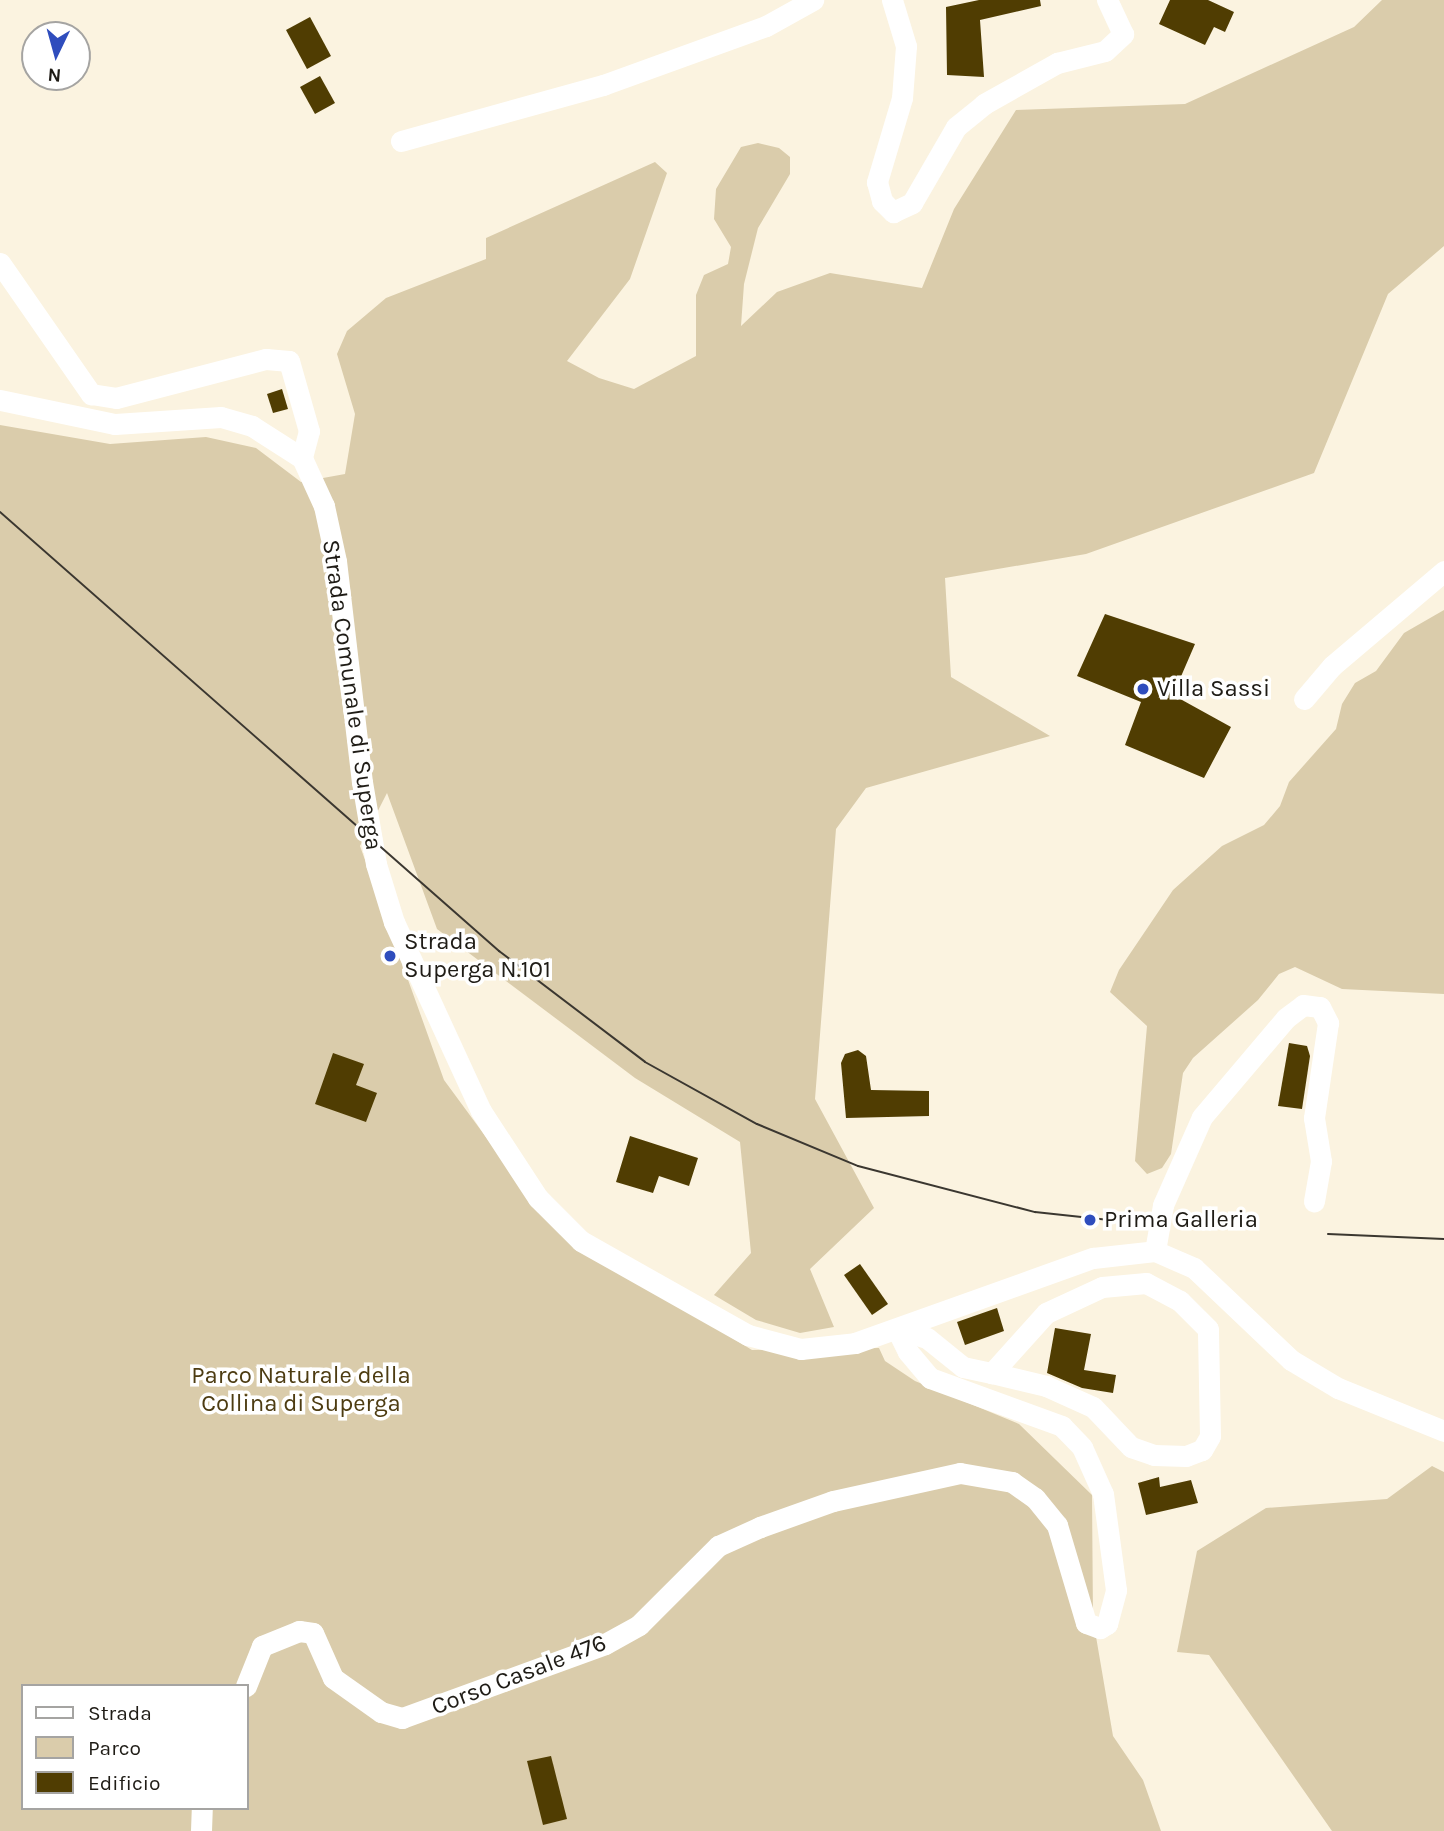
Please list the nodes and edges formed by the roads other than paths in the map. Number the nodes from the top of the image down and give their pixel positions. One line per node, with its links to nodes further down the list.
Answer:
1 (813, 0): 4 (street)
2 (892, 0): 3 (street)
3 (1107, 0)
4 (401, 141)
5 (0, 263): 7 (street)
6 (0, 400): 7 (street)
7 (302, 458): 12 (street, Strada Comunale di Superga)
8 (1444, 571): 9 (street)
9 (1304, 699)
10 (1314, 1201): 11 (street)
11 (1155, 1251): 12 (street, Strada Comunale di Superga); 14 (street, Strada Comunale di Superga)
12 (897, 1329): 13 (street); 15 (street, Corso Casale 476)
13 (992, 1373): 13 (street)
14 (1444, 1431)
15 (247, 1684)
16 (202, 1810): 17 (street)
17 (201, 1831)

